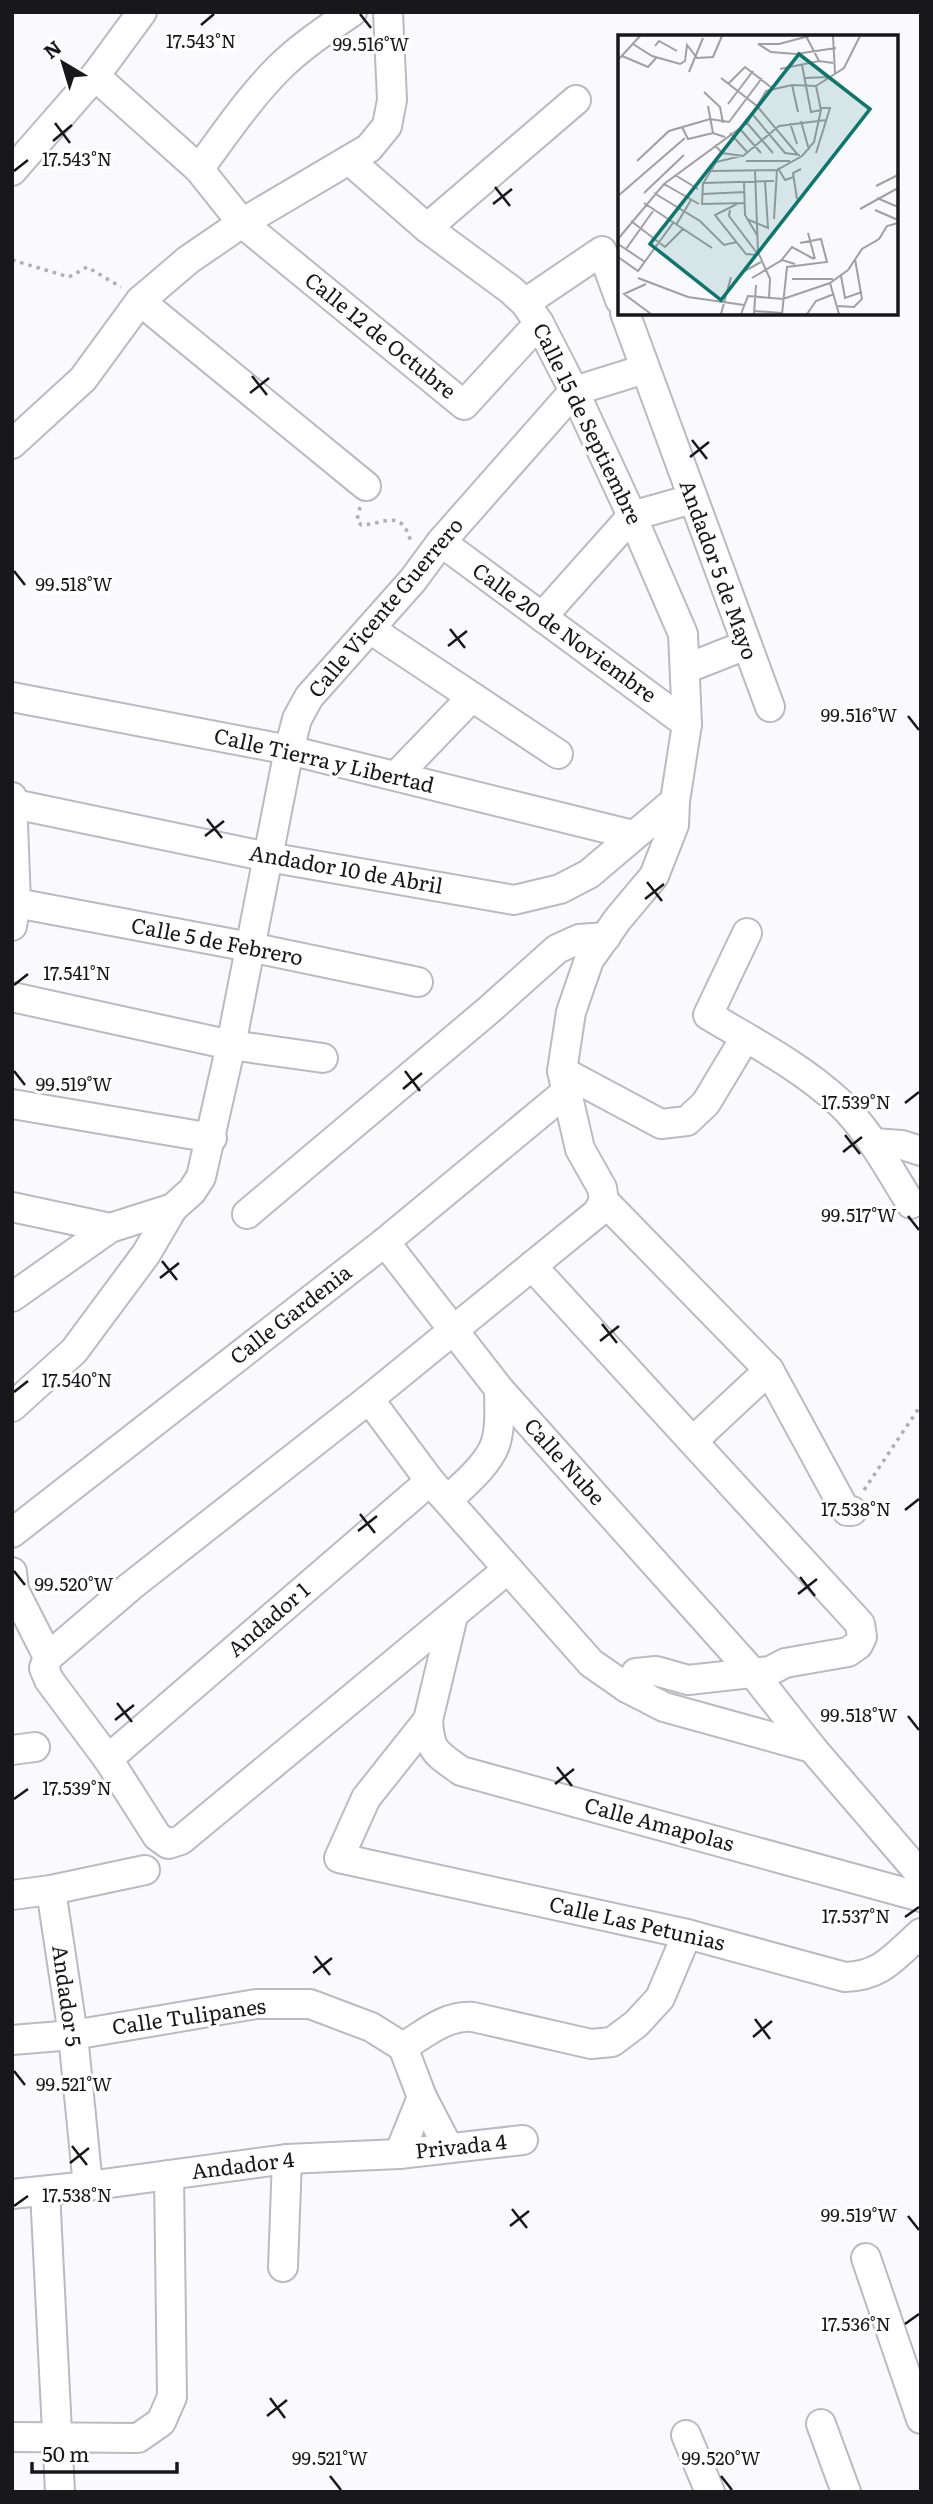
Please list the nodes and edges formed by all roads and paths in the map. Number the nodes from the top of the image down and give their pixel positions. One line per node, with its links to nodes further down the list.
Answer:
1 (142, 12): 4 (street)
2 (352, 12): 7 (street)
3 (388, 12): 6 (street)
4 (95, 76): 7 (street); 8 (street)
5 (576, 100): 10 (street)
6 (349, 160): 9 (street); 10 (street, Calle 15 de Septiembre)
7 (199, 169): 9 (street)
8 (12, 171)
9 (242, 223): 13 (street); 14 (street, Calle 12 de Octubre)
10 (427, 228): 14 (street, Calle 15 de Septiembre)
11 (12, 260): 13 (path)
12 (618, 295): 14 (street)
13 (140, 301): 18 (street); 19 (street)
14 (532, 313): 17 (street, Calle 15 de Septiembre)
15 (626, 315): 16 (street, Andador 5 de Mayo)
16 (645, 369): 17 (street); 20 (street, Andador 5 de Mayo)
17 (574, 391): 21 (street, Calle 15 de Septiembre); 22 (street, Calle Vicente Guerrero)
18 (12, 444)
19 (366, 486): 23 (path)
20 (692, 499): 21 (street); 26 (street, Andador 5 de Mayo)
21 (632, 516): 24 (street); 27 (street, Calle 15 de Septiembre)
22 (441, 542): 23 (street, Calle Vicente Guerrero); 24 (street, Calle 20 de Noviembre)
23 (413, 580): 25 (street, Calle Vicente Guerrero)
24 (542, 617): 31 (street, Calle 20 de Noviembre)
25 (370, 629): 29 (street); 32 (street, Calle Vicente Guerrero)
26 (746, 645): 27 (street); 30 (street, Andador 5 de Mayo)
27 (685, 669): 31 (street, Calle 15 de Septiembre)
28 (12, 697): 32 (street, Calle Tierra y Libertad)
29 (472, 697): 33 (street); 34 (street)
30 (770, 707)
31 (687, 724): 36 (street, Calle 15 de Septiembre)
32 (289, 750): 34 (street, Calle Tierra y Libertad); 38 (street, Calle Vicente Guerrero)
33 (558, 754)
34 (396, 776): 37 (street, Calle Tierra y Libertad)
35 (13, 800): 38 (street, Andador 10 de Abril); 39 (street)
36 (675, 802): 37 (street); 41 (street, Calle 15 de Septiembre)
37 (634, 835): 38 (street, Andador 10 de Abril)
38 (268, 857): 42 (street, Calle Vicente Guerrero)
39 (14, 915): 42 (street, Calle 5 de Febrero)
40 (747, 933): 45 (street)
41 (606, 937): 48 (street, Calle 15 de Septiembre); 57 (street)
42 (250, 947): 43 (street, Calle 5 de Febrero); 46 (street, Calle Vicente Guerrero)
43 (418, 982)
44 (12, 997): 46 (street)
45 (745, 1038): 48 (street); 51 (street)
46 (231, 1045): 47 (street); 50 (street, Calle Vicente Guerrero)
47 (323, 1058)
48 (564, 1081): 53 (street); 59 (street, Calle Gardenia)
49 (12, 1104): 50 (street)
50 (212, 1138): 56 (street, Calle Vicente Guerrero)
51 (873, 1143): 52 (street); 54 (street)
52 (921, 1151)
53 (604, 1200): 60 (street); 63 (street)
54 (911, 1204)
55 (12, 1207): 58 (street)
56 (173, 1208): 58 (street); 67 (street)
57 (247, 1214)
58 (110, 1228): 61 (street)
59 (385, 1242): 62 (street, Calle Nube); 71 (street, Calle Gardenia)
60 (532, 1266): 62 (street); 68 (street)
61 (12, 1297)
62 (454, 1328): 64 (street, Calle Nube); 65 (street)
63 (769, 1370): 68 (street); 70 (street)
64 (499, 1389): 69 (street, Andador 1); 76 (street, Calle Nube)
65 (369, 1399): 69 (street); 75 (street)
66 (921, 1405): 70 (path)
67 (12, 1407)
68 (694, 1440): 76 (street)
69 (439, 1491): 72 (street); 80 (street, Andador 1)
70 (852, 1511)
71 (12, 1533)
72 (508, 1569): 74 (street); 77 (street)
73 (12, 1572): 75 (street)
74 (453, 1616): 78 (street); 80 (street)
75 (48, 1657): 80 (street)
76 (753, 1673): 77 (street); 79 (street, Calle Nube)
77 (626, 1688): 79 (street)
78 (428, 1720): 85 (street, Calle Amapolas); 87 (street, Calle Las Petunias)
79 (812, 1748): 82 (street, Calle Nube)
80 (108, 1759)
81 (145, 1870): 83 (street)
82 (921, 1875)
83 (51, 1891): 84 (street); 88 (street, Andador 5)
84 (12, 1895)
85 (921, 1897)
86 (921, 1933): 87 (street, Calle Las Petunias)
87 (687, 1934): 90 (street)
88 (73, 2035): 89 (street, Calle Tulipanes); 90 (street, Calle Tulipanes); 97 (street, Andador 5)
89 (12, 2040)
90 (403, 2047): 91 (street)
91 (422, 2097): 93 (street); 94 (street)
92 (523, 2140): 93 (street, Privada 4)
93 (448, 2147): 94 (street, Privada 4)
94 (399, 2154): 95 (street, Andador 4)
95 (287, 2159): 96 (street, Andador 4); 101 (street)
96 (169, 2175): 97 (street, Andador 4); 104 (street)
97 (88, 2186): 98 (street)
98 (45, 2191): 99 (street); 104 (street)
99 (12, 2194)
100 (866, 2258): 102 (street)
101 (283, 2267)
102 (921, 2419)
103 (821, 2424): 109 (street)
104 (57, 2435): 106 (street); 107 (street)
105 (686, 2435): 108 (street)
106 (12, 2437)
107 (60, 2492)
108 (710, 2492)
109 (846, 2492)

